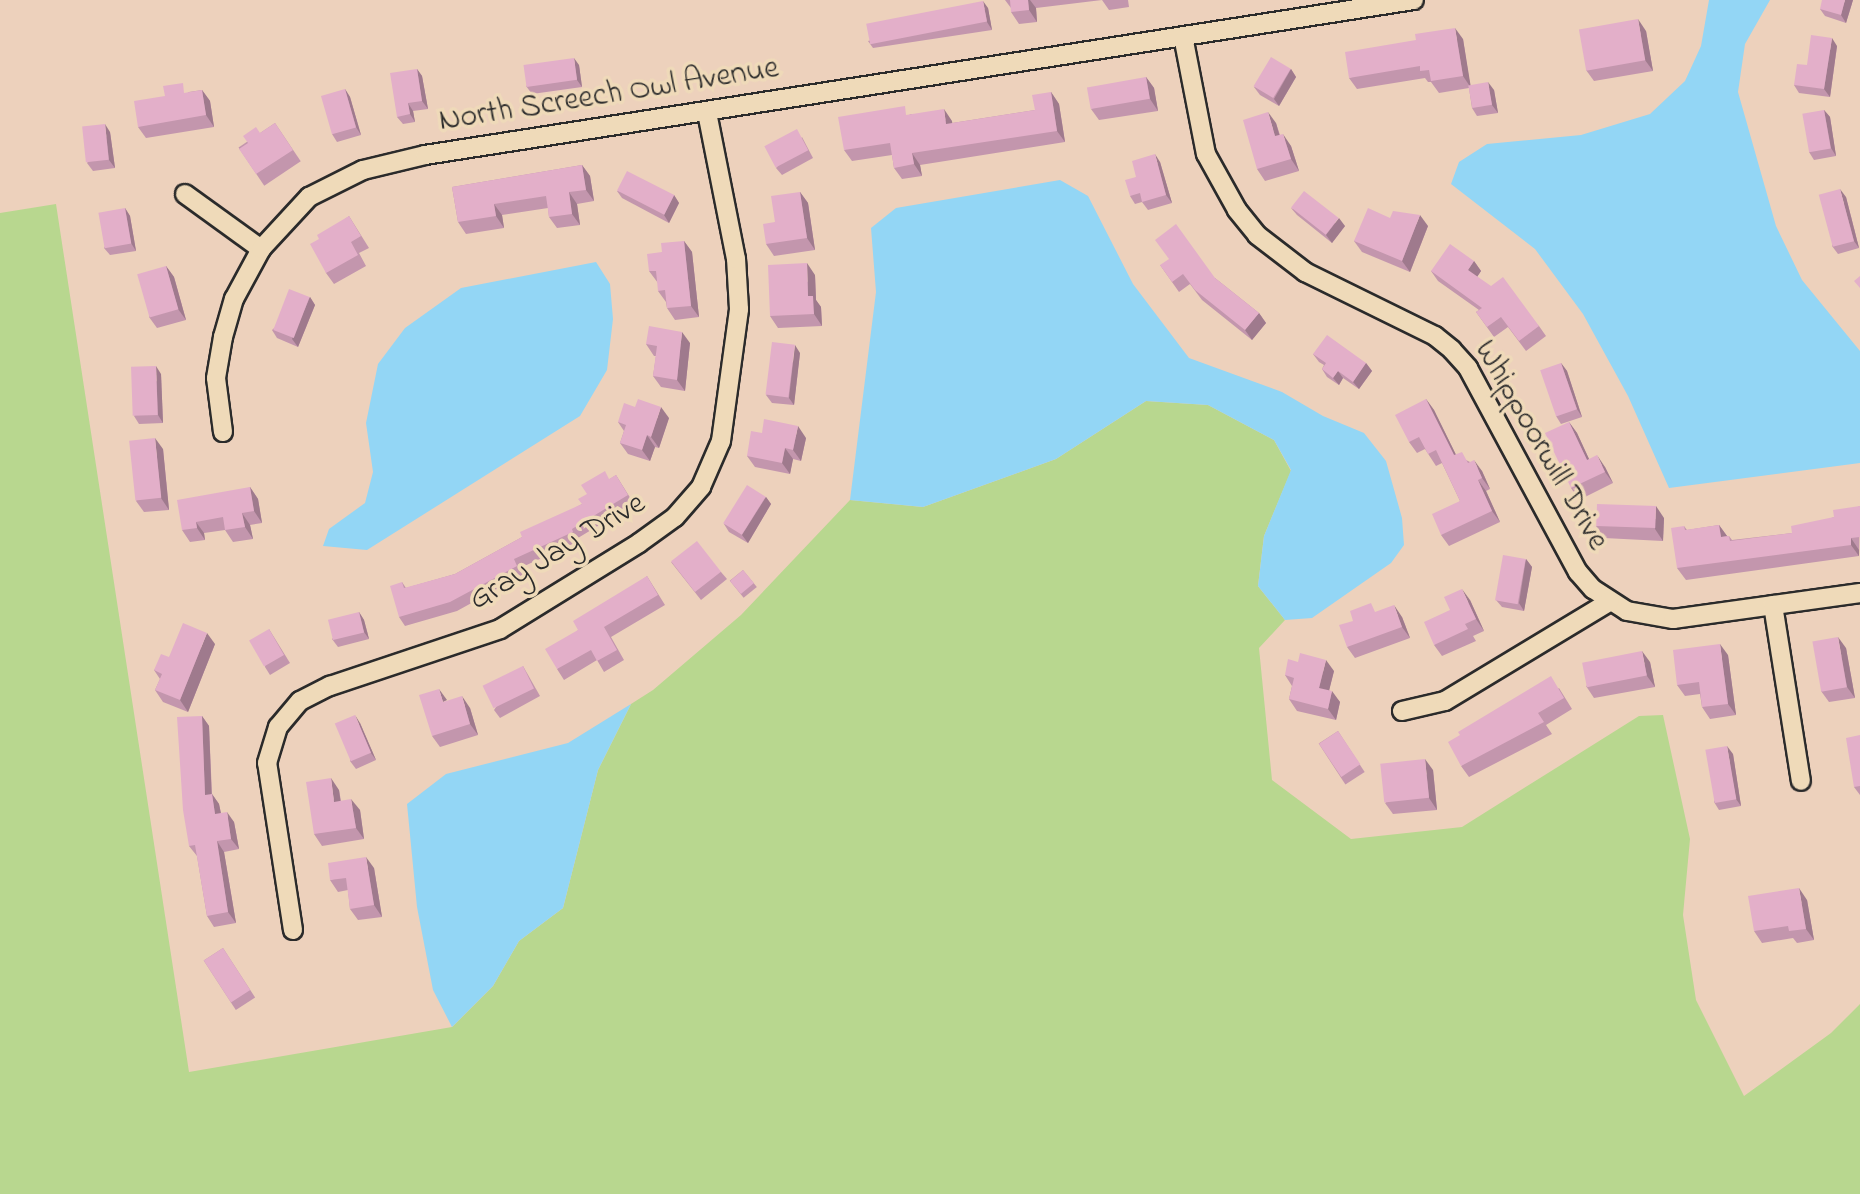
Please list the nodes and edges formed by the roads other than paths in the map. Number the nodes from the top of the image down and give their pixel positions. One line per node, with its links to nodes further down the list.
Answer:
1 (1414, 0): 2 (street, North Screech Owl Avenue)
2 (1183, 36): 3 (street, North Screech Owl Avenue); 8 (street, Whippoorwill Drive)
3 (707, 112): 5 (street, North Screech Owl Avenue); 12 (street, Gray Jay Drive)
4 (185, 194): 5 (street)
5 (261, 249): 6 (street, North Screech Owl Avenue)
6 (223, 432)
7 (1860, 593): 9 (street, Whippoorwill Drive)
8 (1609, 602): 9 (street, Whippoorwill Drive); 10 (street)
9 (1773, 605): 11 (street)
10 (1402, 711)
11 (1801, 781)
12 (293, 930)

